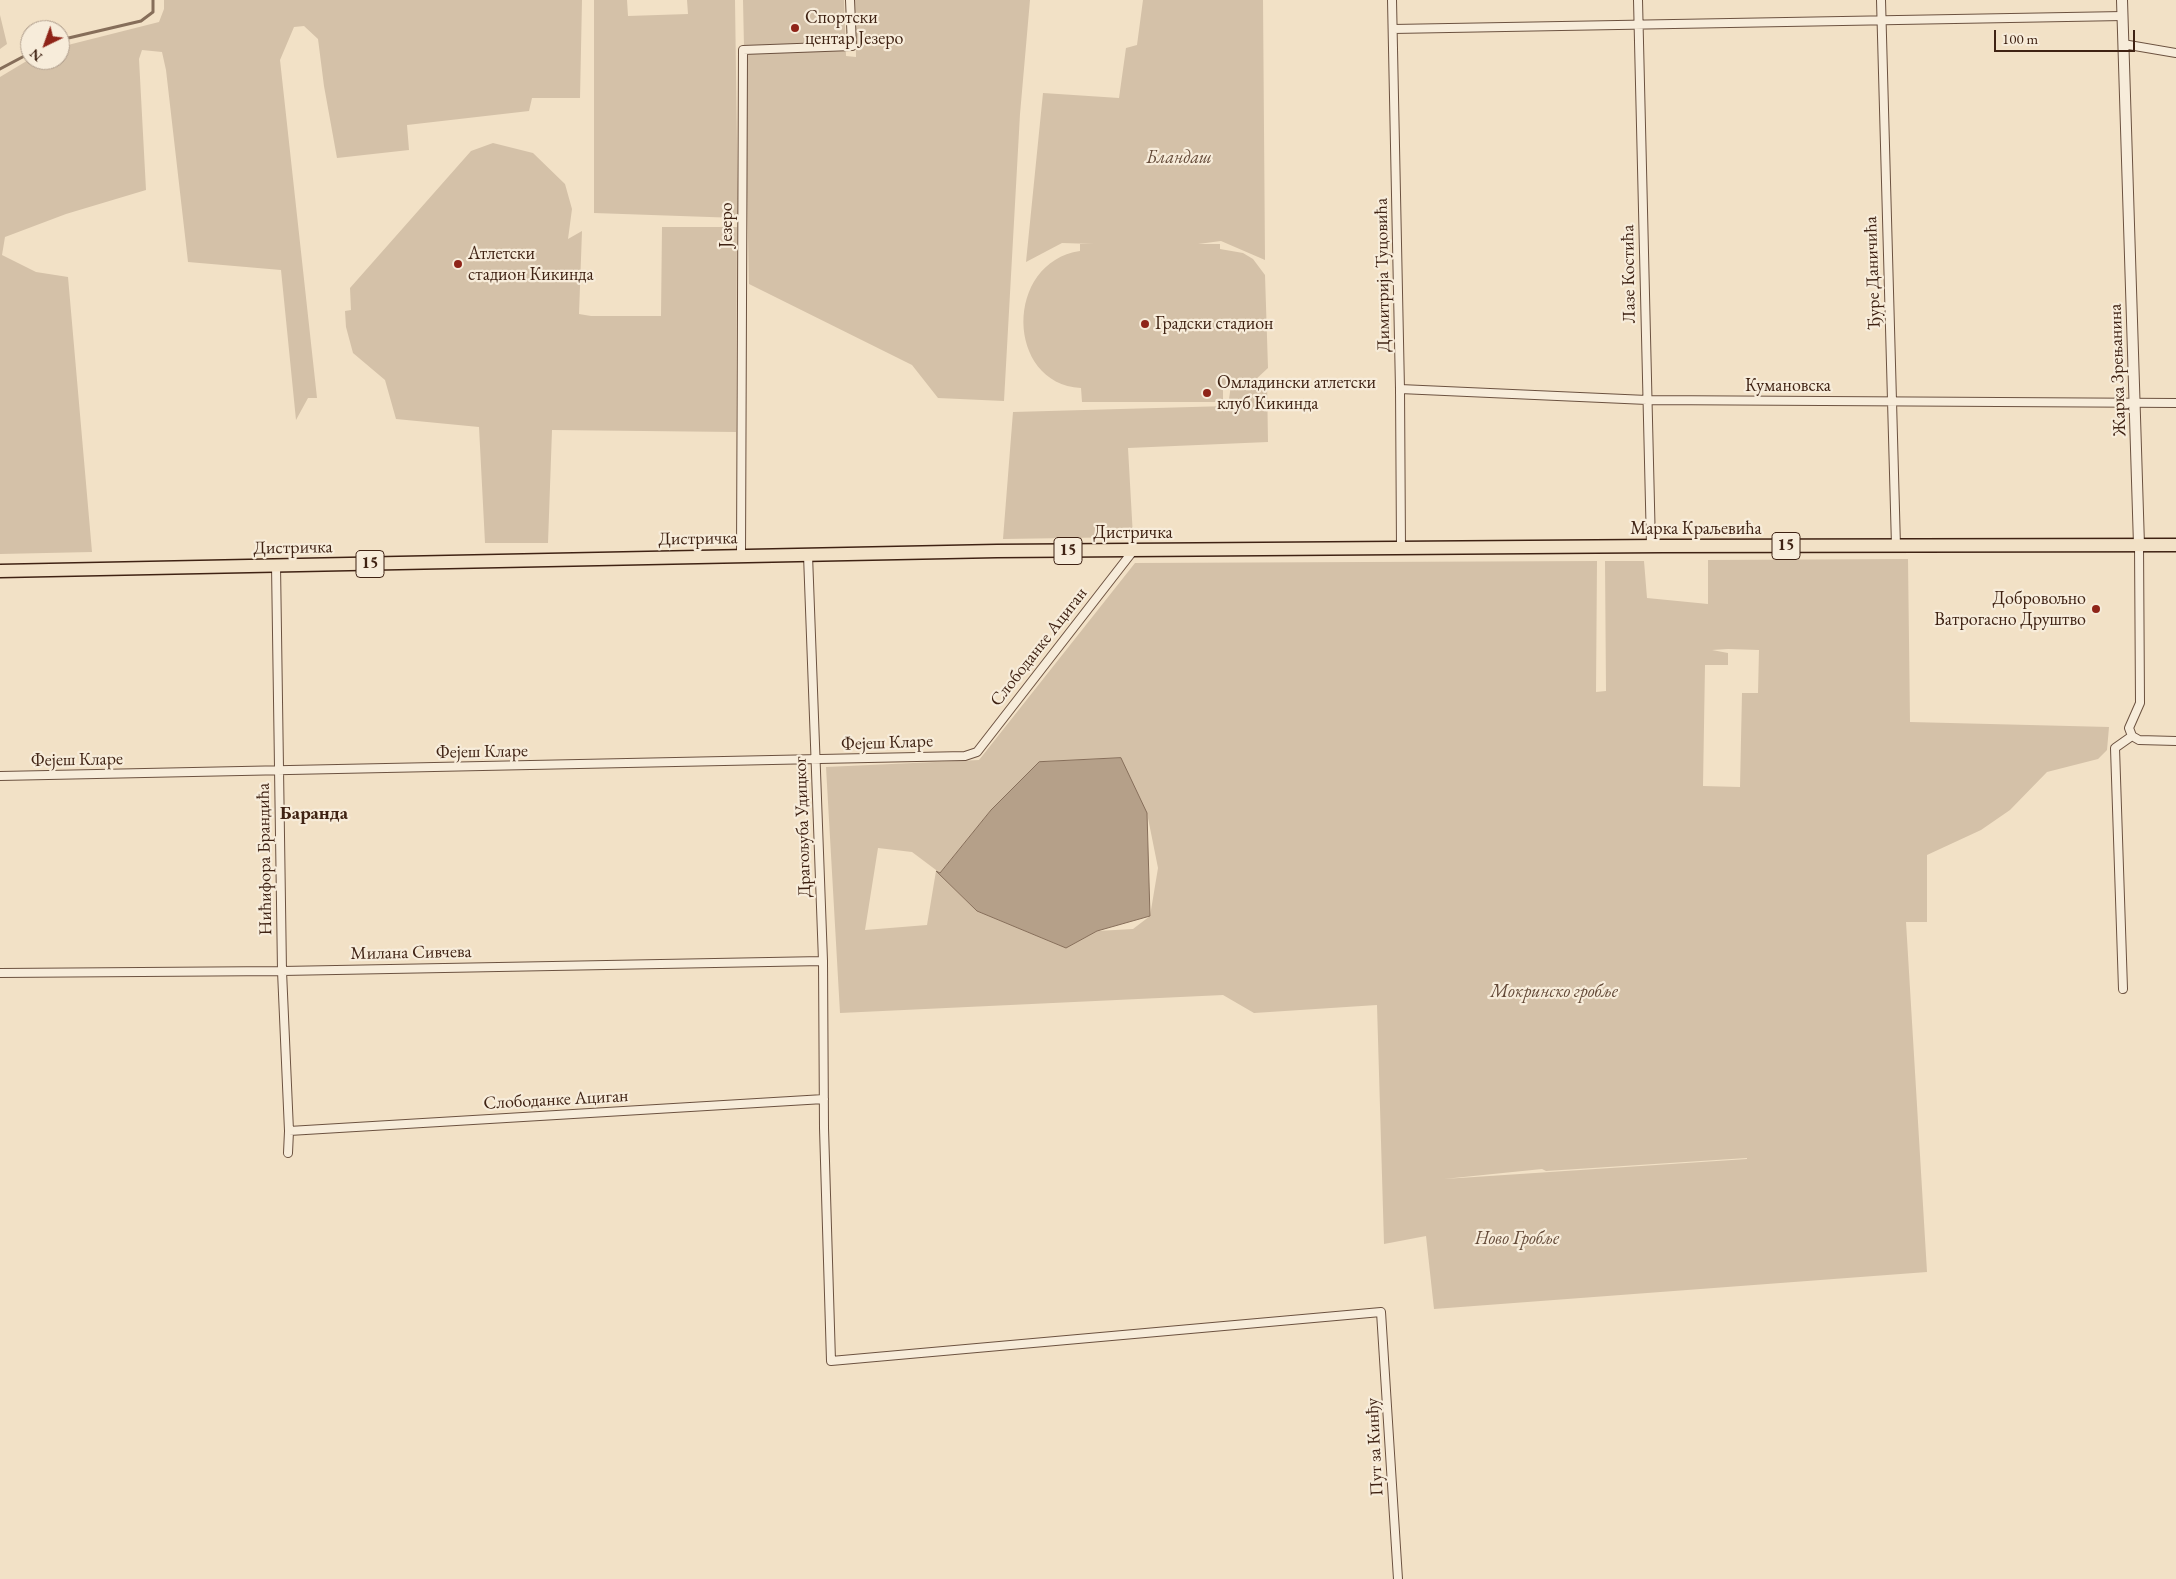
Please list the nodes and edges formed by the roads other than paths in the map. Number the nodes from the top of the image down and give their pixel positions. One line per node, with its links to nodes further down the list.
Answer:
1 (850, 0): 24 (street, Језеро)
2 (1392, 0): 9 (street, Димитрија Туцовића)
3 (1638, 0): 8 (street, Лазе Костића)
4 (1881, 0): 7 (street, Ђуре Даничића)
5 (2122, 0): 6 (street, Жарка Зрењанина)
6 (2123, 16): 7 (street); 10 (street, Жарка Зрењанина)
7 (1881, 18): 8 (street); 14 (street, Ђуре Даничића)
8 (1638, 24): 9 (street); 13 (street, Лазе Костића)
9 (1393, 29): 12 (street, Димитрија Туцовића)
10 (2123, 44): 11 (street); 15 (street, Жарка Зрењанина)
11 (2176, 53)
12 (1400, 389): 13 (street, Кумановска); 21 (street, Димитрија Туцовића)
13 (1648, 400): 14 (street, Кумановска); 19 (street, Лазе Костића)
14 (1892, 402): 15 (street, Кумановска); 20 (street, Ђуре Даничића)
15 (2136, 404): 16 (street, Кумановска); 17 (street, Жарка Зрењанина)
16 (2176, 404)
17 (2139, 545): 18 (main road, Марка Краљевића / 15); 20 (main road, Марка Краљевића / 15); 27 (street, Жарка Зрењанина)
18 (2176, 545)
19 (1651, 546): 20 (main road, Марка Краљевића / 15); 21 (main road, Марка Краљевића / 15)
20 (1896, 546)
21 (1399, 549): 22 (main road, Дистричка / 15)
22 (1133, 550): 23 (main road, Дистричка / 15); 29 (street, Слободанке Ациган)
23 (808, 555): 24 (main road, Дистричка / 15); 30 (street, Драгољуба Удицког)
24 (740, 556): 25 (main road, Дистричка / 15)
25 (276, 565): 26 (main road, Дистричка / 15); 31 (street, Нићифора Брандића)
26 (0, 571)
27 (2132, 736): 28 (street); 36 (street)
28 (2176, 741)
29 (965, 756): 30 (street, Фејеш Кларе)
30 (815, 760): 31 (street, Фејеш Кларе); 33 (street, Драгољуба Удицког)
31 (279, 771): 32 (street, Фејеш Кларе); 34 (street, Нићифора Брандића)
32 (0, 776)
33 (823, 961): 34 (street, Милана Сивчева); 37 (street, Драгољуба Удицког)
34 (282, 971): 35 (street, Милана Сивчева); 38 (street, Нићифора Брандића)
35 (0, 973)
36 (2123, 989)
37 (824, 1099): 38 (street, Слободанке Ациган); 40 (street, Драгољуба Удицког)
38 (290, 1131): 39 (street, Нићифора Брандића)
39 (288, 1153)
40 (1381, 1312): 41 (street, Пут за Кинђу)
41 (1398, 1579)

